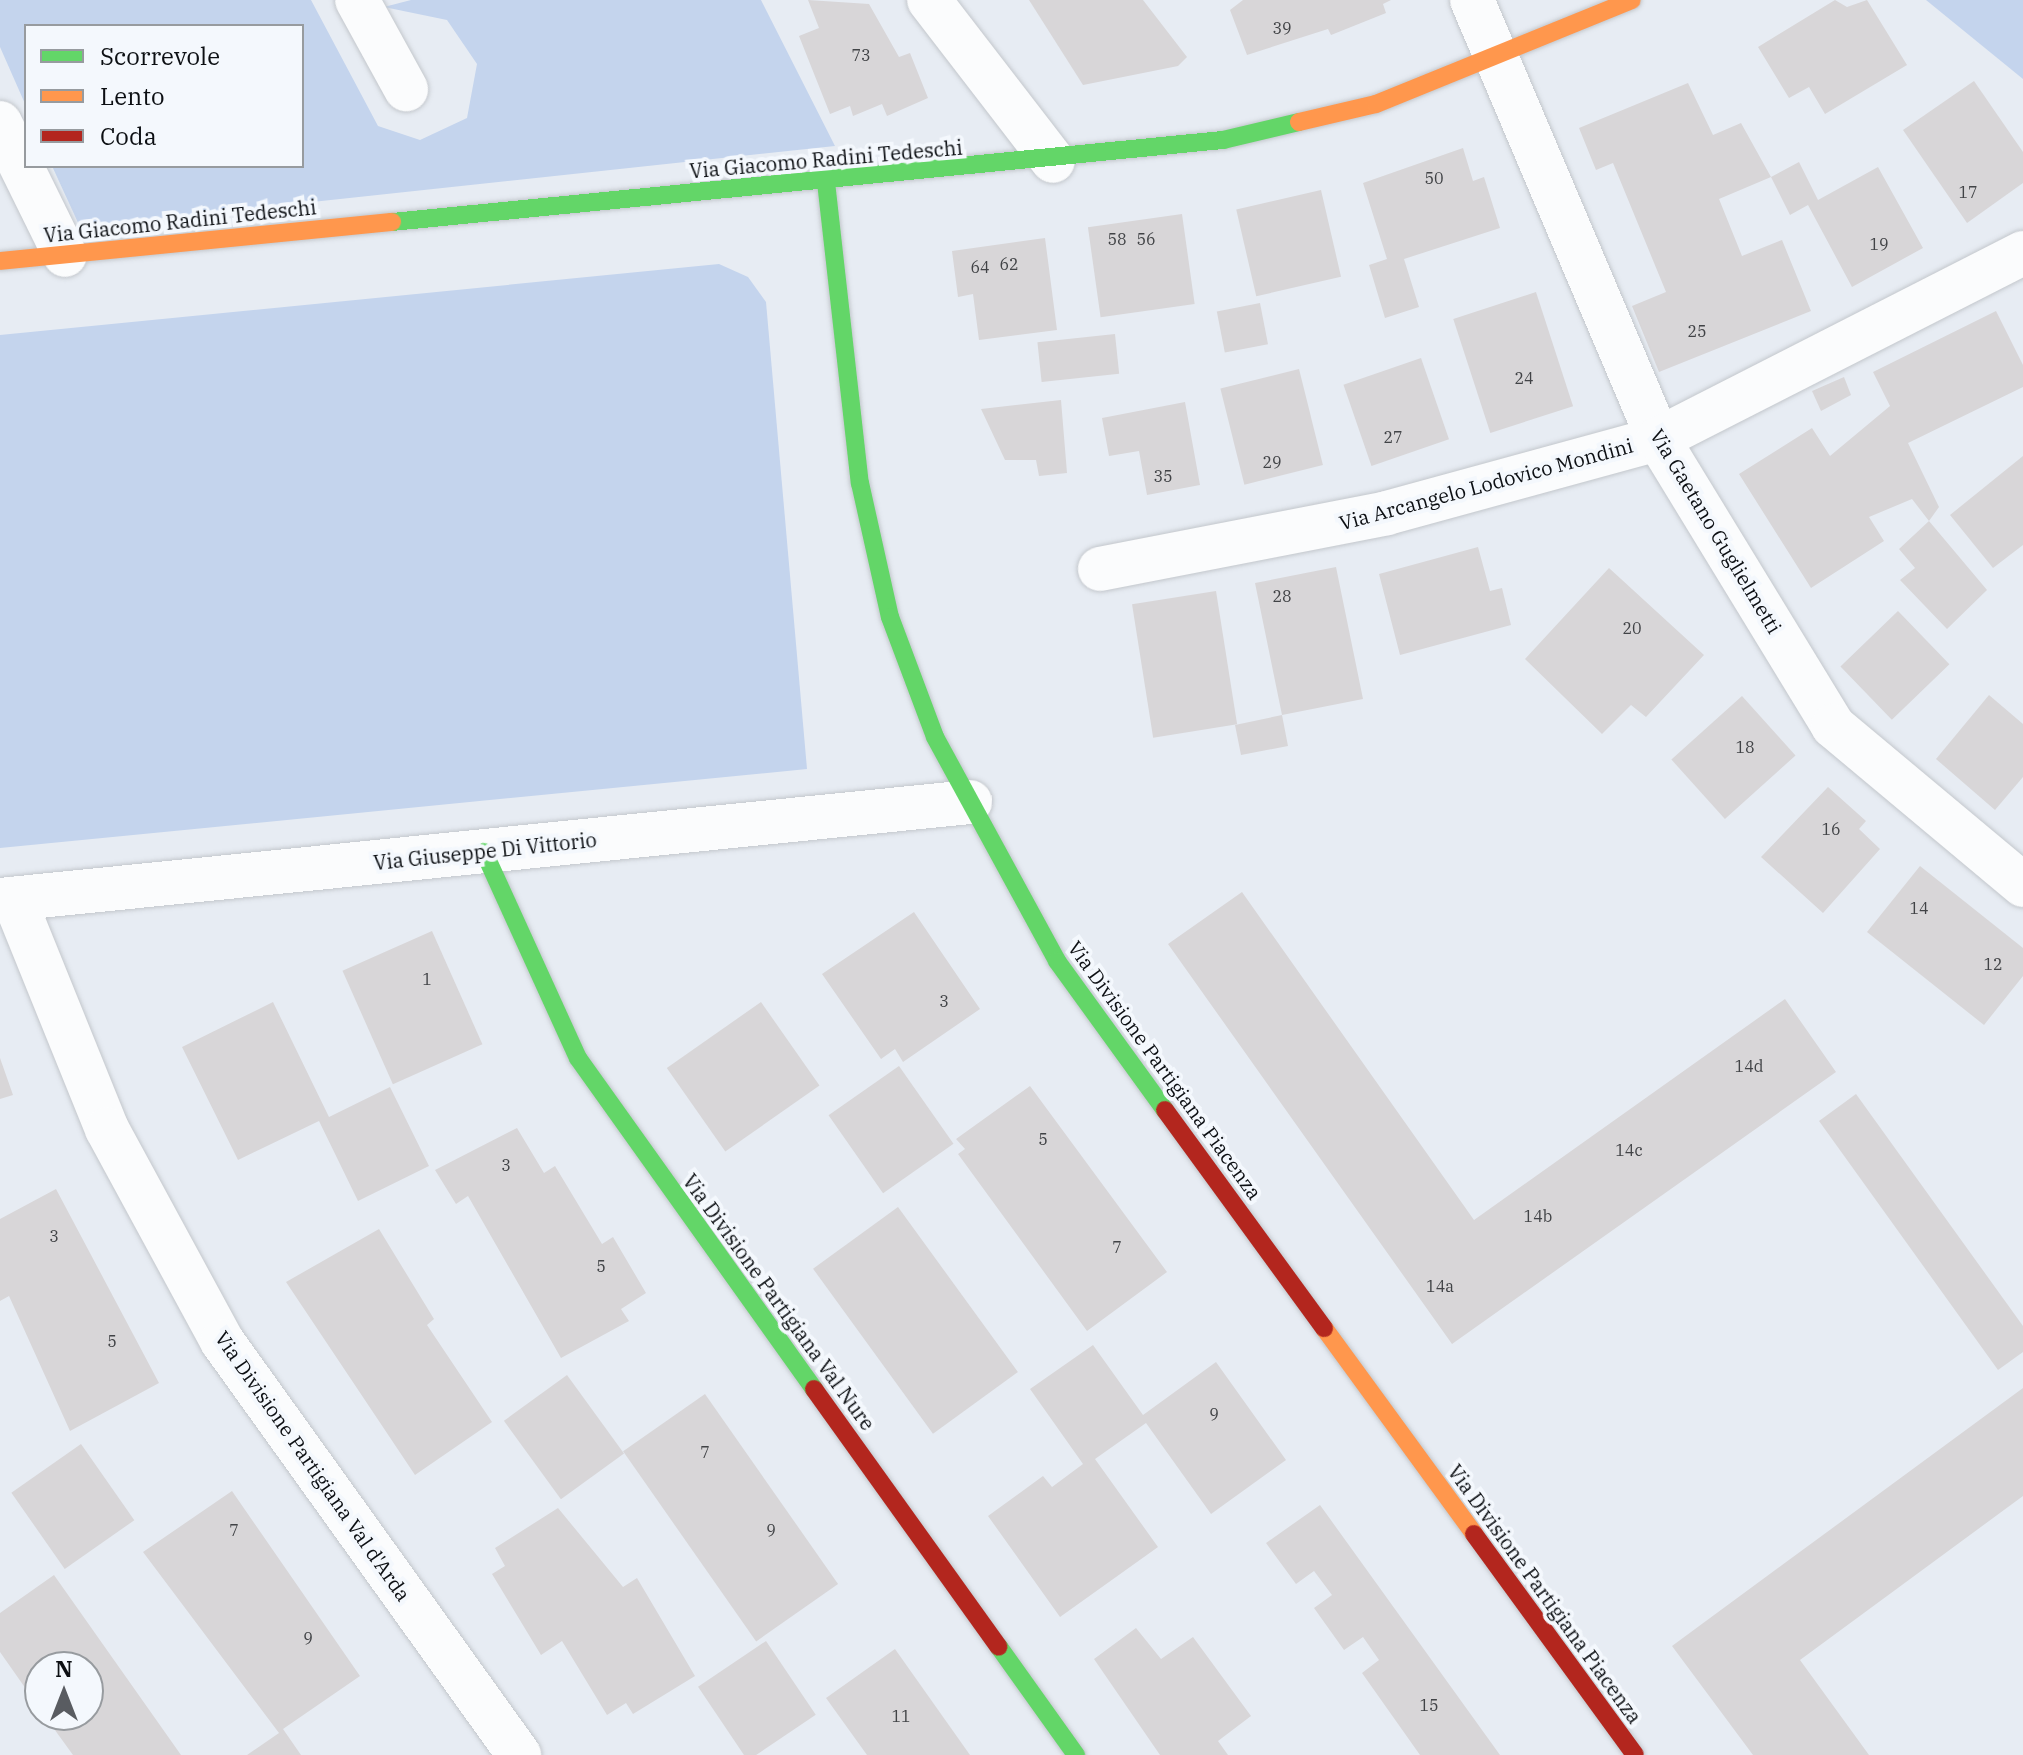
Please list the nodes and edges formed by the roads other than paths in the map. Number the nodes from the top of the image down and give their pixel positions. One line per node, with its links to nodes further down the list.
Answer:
1 (357, 0): 6 (street)
2 (929, 0): 8 (street)
3 (1472, 0): 5 (street, Via Gaetano Guglielmetti)
4 (1632, 0): 5 (street, Via Giacomo Radini Tedeschi)
5 (1498, 57): 8 (street, Via Giacomo Radini Tedeschi); 13 (street, Via Gaetano Guglielmetti)
6 (406, 89)
7 (0, 123): 11 (street)
8 (1053, 161): 9 (street, Via Giacomo Radini Tedeschi)
9 (826, 182): 11 (street, Via Giacomo Radini Tedeschi); 15 (street, Via Divisione Partigiana Piacenza)
10 (2023, 253): 13 (street, Via Arcangelo Lodovico Mondini)
11 (65, 255): 12 (street, Via Giacomo Radini Tedeschi)
12 (0, 261)
13 (1658, 439): 14 (street, Via Arcangelo Lodovico Mondini); 17 (street, Via Gaetano Guglielmetti)
14 (1100, 569)
15 (970, 802): 16 (street, Via Giuseppe Di Vittorio); 21 (street, Via Divisione Partigiana Piacenza)
16 (484, 852): 18 (street, Via Giuseppe Di Vittorio); 20 (street, Via Divisione Partigiana Val Nure)
17 (2023, 885)
18 (7, 899): 19 (street, Via Divisione Partigiana Val d'Arda)
19 (519, 1755)
20 (1076, 1755)
21 (1635, 1755)

